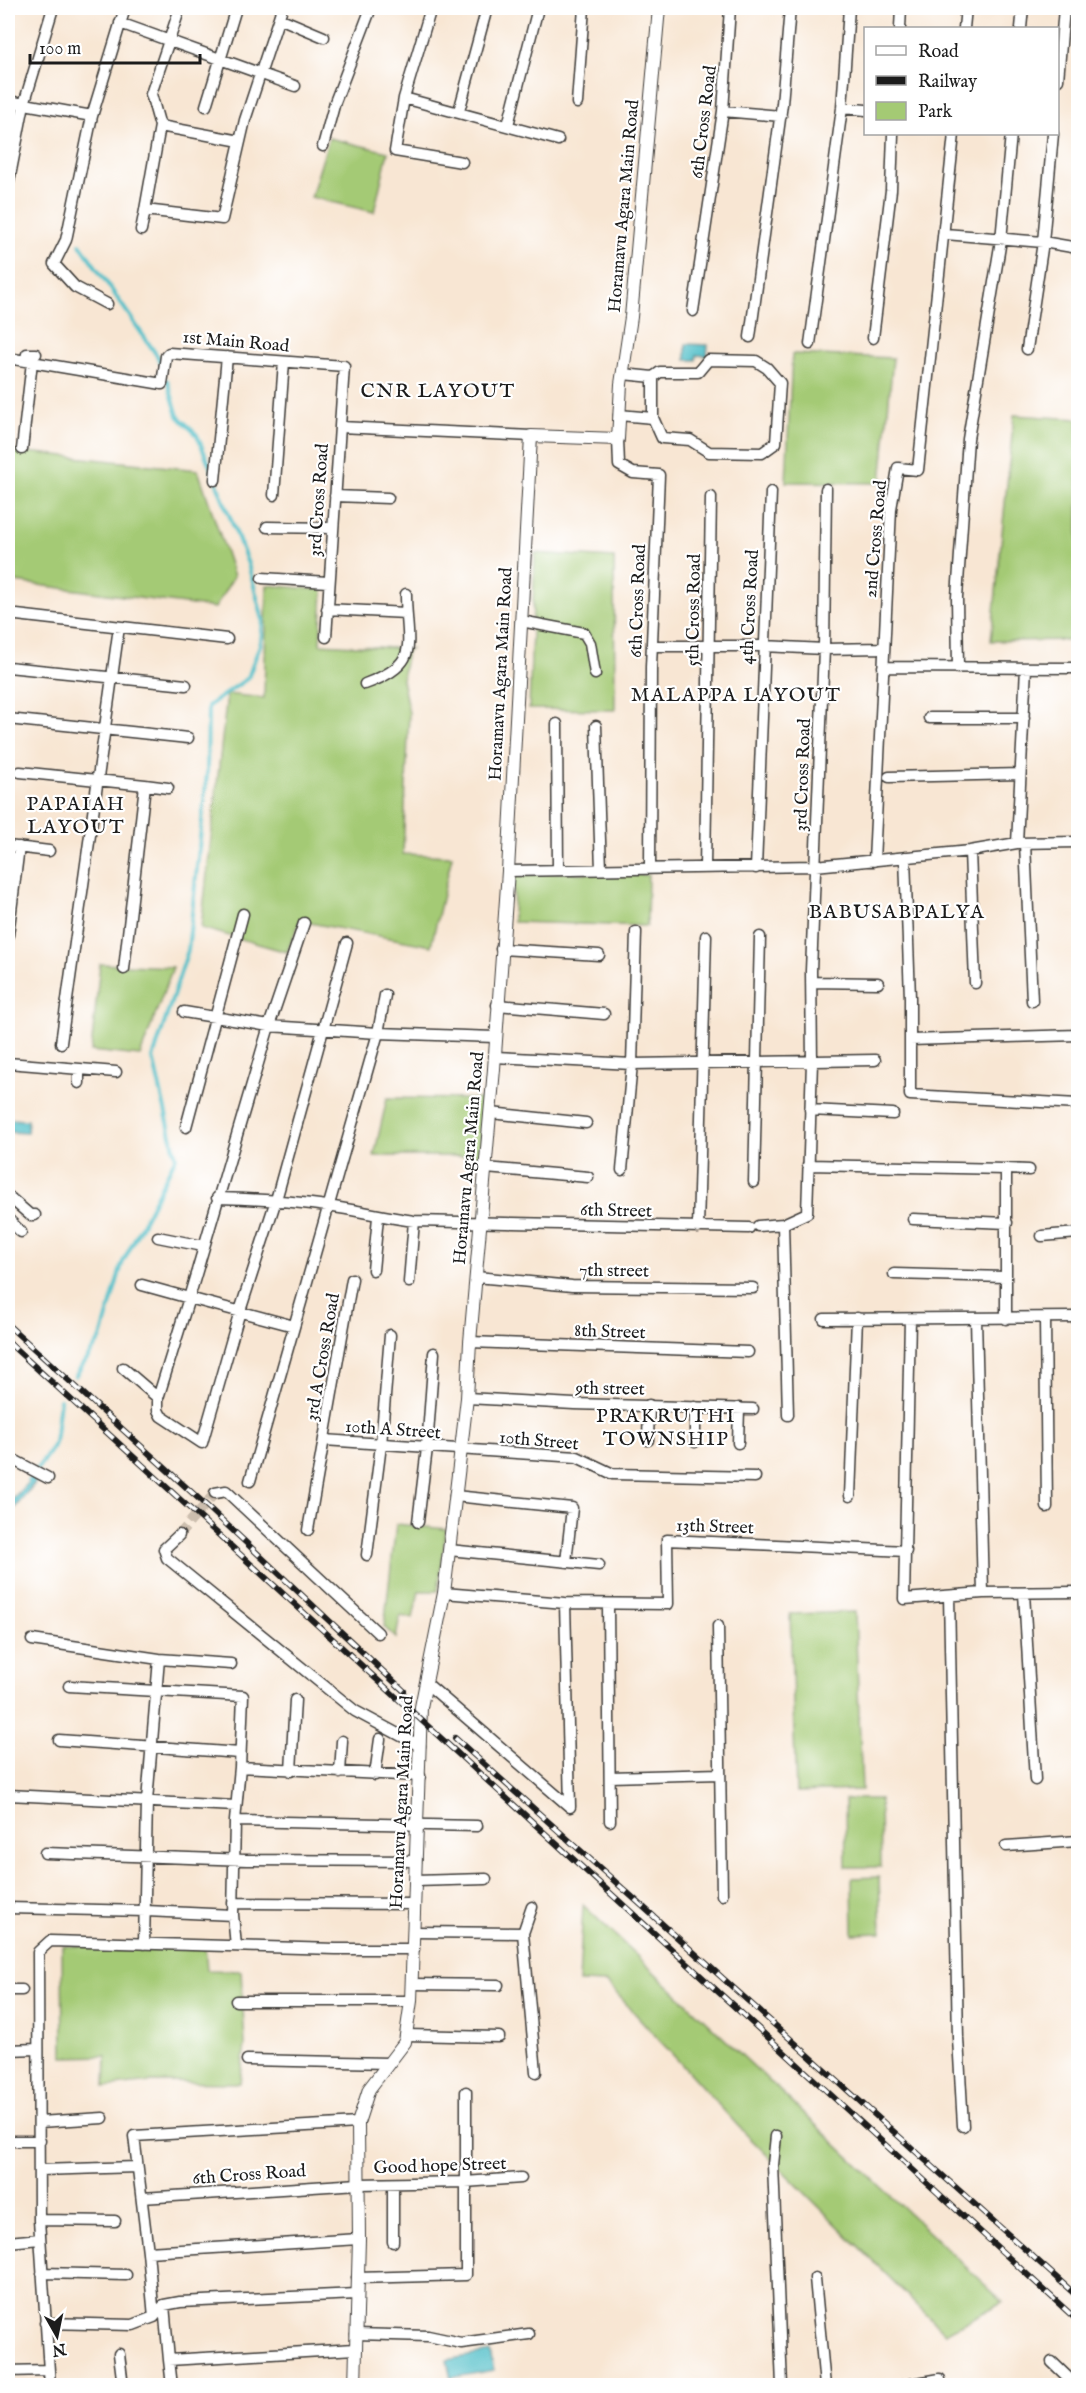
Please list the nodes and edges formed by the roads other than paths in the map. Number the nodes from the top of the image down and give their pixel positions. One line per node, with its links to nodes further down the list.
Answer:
1 (53, 8): 32 (street)
2 (124, 8): 19 (street)
3 (180, 8): 24 (street)
4 (236, 8): 25 (street)
5 (371, 8): 48 (street)
6 (431, 8): 29 (street)
7 (487, 8): 36 (street)
8 (538, 8): 40 (street)
9 (584, 8): 31 (street)
10 (659, 8): 69 (street, Horamavu Agara Main Road)
11 (730, 8): 37 (street, 6th Cross Road)
12 (790, 8): 39 (street)
13 (849, 8): 34 (street)
14 (902, 8): 20 (street)
15 (966, 8): 21 (street)
16 (1023, 8): 22 (street)
17 (1064, 8): 26 (street)
18 (281, 13): 23 (street); 27 (street)
19 (120, 23): 24 (street); 38 (street)
20 (900, 27)
21 (964, 27)
22 (1021, 27)
23 (324, 37)
24 (168, 42): 25 (street); 41 (street)
25 (220, 59): 27 (street); 33 (street)
26 (1059, 68)
27 (260, 73): 28 (street); 47 (street)
28 (295, 86)
29 (404, 98): 36 (street); 50 (street)
30 (8, 101): 32 (street)
31 (577, 102)
32 (24, 104): 38 (street); 49 (street)
33 (206, 106)
34 (842, 108): 35 (street); 62 (street)
35 (864, 110)
36 (459, 111): 40 (street)
37 (723, 111): 39 (street); 59 (street, 6th Cross Road)
38 (92, 116): 58 (street)
39 (780, 116): 60 (street)
40 (508, 125): 46 (street)
41 (160, 126): 47 (street); 52 (street)
42 (893, 135): 61 (street)
43 (954, 135): 54 (street, 2nd Cross Road)
44 (1011, 135): 55 (street)
45 (1053, 135): 56 (street)
46 (558, 140)
47 (240, 141): 52 (street)
48 (323, 147)
49 (10, 157): 51 (street)
50 (462, 162)
51 (8, 186)
52 (146, 210): 53 (street)
53 (141, 230)
54 (945, 234): 55 (street); 99 (street, 2nd Cross Road)
55 (1001, 240): 56 (street); 103 (street)
56 (1043, 242): 57 (street); 63 (street)
57 (1078, 248)
58 (107, 304)
59 (693, 310)
60 (750, 337)
61 (873, 338)
62 (810, 344)
63 (1027, 349)
64 (227, 357): 66 (street, 1st Main Road); 67 (street, 1st Main Road); 77 (street)
65 (8, 358): 66 (street, 1st Main Road)
66 (31, 359): 76 (street)
67 (284, 362): 68 (street, 1st Main Road); 80 (street)
68 (344, 366): 73 (street, 3rd Cross Road)
69 (623, 374): 70 (street); 71 (street, Horamavu Agara Main Road)
70 (653, 377): 72 (street); 72 (street)
71 (619, 416): 72 (street); 75 (street, Horamavu Agara Main Road)
72 (653, 418)
73 (340, 427): 74 (street); 81 (street, 3rd Cross Road)
74 (531, 436): 75 (street); 92 (street, Horamavu Agara Main Road)
75 (618, 439): 96 (street, 6th Cross Road)
76 (22, 449)
77 (215, 480)
78 (826, 489): 100 (street, 3rd Cross Road)
79 (771, 492): 97 (street, 4th Cross Road)
80 (274, 495)
81 (334, 496): 83 (street); 85 (street, 3rd Cross Road)
82 (711, 497): 98 (street, 5th Cross Road)
83 (388, 498)
84 (267, 527): 85 (street)
85 (332, 528): 87 (street, 3rd Cross Road)
86 (262, 578): 87 (street)
87 (328, 582): 89 (street, 3rd Cross Road)
88 (406, 594): 90 (street)
89 (327, 609): 90 (street); 94 (street, 3rd Cross Road)
90 (406, 613): 109 (street)
91 (8, 614): 93 (street)
92 (521, 621): 106 (street); 136 (street, Horamavu Agara Main Road)
93 (119, 627): 95 (street); 107 (street)
94 (326, 637)
95 (227, 639)
96 (652, 646): 98 (street); 131 (street, 6th Cross Road)
97 (764, 646): 98 (street); 100 (street); 133 (street, 4th Cross Road)
98 (709, 647): 132 (street, 5th Cross Road)
99 (884, 648): 100 (street); 102 (street, 2nd Cross Road)
100 (824, 650): 130 (street, 3rd Cross Road)
101 (8, 667): 107 (street)
102 (883, 667): 103 (street); 129 (street, 2nd Cross Road)
103 (958, 668): 104 (street)
104 (1026, 668): 105 (street); 111 (street)
105 (1078, 669)
106 (595, 674)
107 (112, 677): 108 (street); 115 (street)
108 (186, 684)
109 (365, 684)
110 (929, 718): 111 (street)
111 (1024, 718): 118 (street)
112 (8, 719): 115 (street)
113 (557, 724): 135 (street)
114 (596, 726): 134 (street)
115 (105, 729): 116 (street); 120 (street)
116 (188, 738)
117 (20, 772): 120 (street)
118 (1020, 774): 119 (street); 124 (street)
119 (889, 777)
120 (98, 780): 121 (street); 162 (street)
121 (145, 785): 122 (street); 146 (street)
122 (168, 788)
123 (1078, 842): 124 (street)
124 (1021, 843): 126 (street); 151 (street)
125 (13, 847): 127 (street); 140 (street)
126 (970, 850): 128 (street); 149 (street)
127 (49, 851)
128 (905, 857): 129 (street); 161 (street)
129 (874, 861): 130 (street)
130 (815, 866): 133 (street); 147 (street, 3rd Cross Road)
131 (650, 868): 132 (street); 134 (street)
132 (705, 868): 133 (street)
133 (756, 868)
134 (601, 869): 135 (street)
135 (558, 870): 136 (street)
136 (508, 871): 144 (street, Horamavu Agara Main Road)
137 (243, 914): 155 (street)
138 (304, 923): 156 (street)
139 (636, 933): 168 (street)
140 (8, 935)
141 (706, 936): 169 (street)
142 (760, 938): 167 (street)
143 (347, 942): 157 (street)
144 (501, 949): 145 (street); 152 (street, Horamavu Agara Main Road)
145 (599, 955)
146 (124, 969)
147 (811, 982): 148 (street); 165 (street, 3rd Cross Road)
148 (878, 983)
149 (975, 983)
150 (385, 995): 158 (street)
151 (1032, 1001)
152 (497, 1005): 154 (street); 160 (street, Horamavu Agara Main Road)
153 (184, 1012): 155 (street)
154 (604, 1014)
155 (214, 1017): 156 (street); 178 (street)
156 (268, 1026): 157 (street); 187 (street)
157 (322, 1030): 158 (street); 188 (street)
158 (378, 1033): 160 (street); 189 (street)
159 (1078, 1035): 161 (street)
160 (495, 1037): 163 (street, Horamavu Agara Main Road)
161 (910, 1040): 173 (street)
162 (61, 1043)
163 (495, 1057): 168 (street); 175 (street, Horamavu Agara Main Road)
164 (875, 1060): 165 (street)
165 (812, 1062): 167 (street); 174 (street, 3rd Cross Road)
166 (8, 1063): 170 (street)
167 (758, 1063): 169 (street); 185 (street)
168 (632, 1064): 169 (street); 181 (street)
169 (702, 1064): 198 (street)
170 (79, 1069): 171 (street); 172 (street)
171 (116, 1072)
172 (79, 1083)
173 (1078, 1104)
174 (810, 1110): 176 (street); 179 (street, 3rd Cross Road)
175 (491, 1113): 177 (street); 180 (street, Horamavu Agara Main Road)
176 (893, 1114)
177 (586, 1123)
178 (186, 1127)
179 (808, 1165): 182 (street); 197 (street, 3rd Cross Road)
180 (486, 1168): 184 (street); 196 (street, Horamavu Agara Main Road)
181 (622, 1170)
182 (1006, 1170): 183 (street); 195 (street)
183 (1029, 1170)
184 (588, 1177)
185 (754, 1182)
186 (8, 1196): 190 (street)
187 (217, 1198): 188 (street, 6th Street); 203 (street)
188 (276, 1200): 189 (street, 6th Street); 213 (street)
189 (329, 1206): 191 (street, 6th Street); 221 (street)
190 (35, 1215)
191 (378, 1217): 194 (street, 6th Street); 204 (street)
192 (8, 1219): 199 (street)
193 (913, 1219): 195 (street)
194 (414, 1221): 196 (street, 6th Street); 209 (street)
195 (1007, 1223): 207 (street)
196 (482, 1224): 198 (street, 6th Street); 206 (street, Horamavu Agara Main Road)
197 (783, 1224): 198 (street, 6th Street); 233 (street)
198 (698, 1228)
199 (21, 1232)
200 (1078, 1233): 201 (street)
201 (1042, 1236)
202 (158, 1237): 203 (street)
203 (203, 1246): 212 (street)
204 (373, 1270)
205 (894, 1274): 207 (street)
206 (476, 1277): 211 (street, 7th street); 223 (street, Horamavu Agara Main Road)
207 (1005, 1277): 220 (street)
208 (352, 1279): 234 (street, 3rd A Cross Road)
209 (409, 1282)
210 (142, 1285): 212 (street)
211 (753, 1288)
212 (189, 1298): 213 (street); 227 (street)
213 (240, 1311): 221 (street); 227 (street)
214 (1078, 1317): 217 (street)
215 (857, 1318): 216 (street); 218 (street); 247 (street)
216 (910, 1318): 219 (street); 253 (street)
217 (1045, 1318): 220 (street); 248 (street)
218 (824, 1319)
219 (976, 1319): 220 (street); 259 (street)
220 (1006, 1319)
221 (294, 1326): 244 (street)
222 (390, 1335): 238 (street)
223 (470, 1342): 224 (street, 8th Street); 228 (street, Horamavu Agara Main Road)
224 (748, 1352)
225 (434, 1353): 239 (street)
226 (123, 1368): 227 (street)
227 (158, 1398)
228 (467, 1398): 229 (street, 9th street); 240 (street, Horamavu Agara Main Road)
229 (649, 1405): 230 (street, 9th street); 235 (street)
230 (695, 1407): 231 (street, 9th street); 236 (street)
231 (739, 1408): 232 (street, 9th street); 237 (street)
232 (753, 1408)
233 (788, 1415)
234 (324, 1440): 238 (street, 10th A Street); 250 (street)
235 (648, 1440)
236 (695, 1442)
237 (738, 1443)
238 (381, 1445): 239 (street, 10th A Street); 254 (street)
239 (427, 1448): 240 (street, 10th A Street); 249 (street)
240 (460, 1451): 242 (street, 10th Street); 246 (street, Horamavu Agara Main Road)
241 (8, 1457): 243 (street)
242 (755, 1477)
243 (48, 1478)
244 (250, 1481)
245 (215, 1493): 265 (street)
246 (455, 1496): 252 (street, Horamavu Agara Main Road); 255 (street)
247 (850, 1496)
248 (1047, 1507)
249 (418, 1522)
250 (308, 1530)
251 (179, 1535): 276 (street)
252 (449, 1550): 255 (street); 258 (street, Horamavu Agara Main Road)
253 (906, 1551): 261 (street); 263 (street, 13th Street)
254 (367, 1555)
255 (566, 1562): 256 (street)
256 (599, 1565)
257 (1078, 1592): 260 (street)
258 (444, 1593): 262 (street, 13th Street); 269 (street, Horamavu Agara Main Road)
259 (982, 1593): 260 (street); 261 (street)
260 (1024, 1593): 286 (street)
261 (949, 1596): 331 (street)
262 (565, 1603): 263 (street, 13th Street); 269 (street)
263 (608, 1605): 285 (street)
264 (718, 1626): 282 (street)
265 (378, 1633)
266 (32, 1640): 267 (street)
267 (159, 1659): 268 (street); 271 (street)
268 (231, 1664)
269 (426, 1683): 276 (street, Horamavu Agara Main Road)
270 (69, 1686): 271 (street)
271 (157, 1692): 277 (street); 278 (street)
272 (295, 1700): 280 (street)
273 (380, 1739): 283 (street)
274 (59, 1740): 277 (street)
275 (342, 1741): 281 (street)
276 (420, 1746): 284 (street, Horamavu Agara Main Road)
277 (153, 1748): 278 (street); 288 (street)
278 (240, 1753): 279 (street)
279 (240, 1767): 280 (street); 289 (street)
280 (291, 1771): 281 (street)
281 (340, 1773): 283 (street)
282 (720, 1774): 285 (street); 302 (street)
283 (375, 1775): 284 (street)
284 (420, 1776): 292 (street, Horamavu Agara Main Road)
285 (610, 1777): 291 (street)
286 (1035, 1780)
287 (8, 1795): 288 (street)
288 (147, 1801): 289 (street); 297 (street)
289 (236, 1806): 290 (street)
290 (235, 1821): 292 (street); 298 (street)
291 (610, 1821)
292 (417, 1823): 293 (street); 299 (street, Horamavu Agara Main Road)
293 (477, 1826)
294 (1078, 1841): 295 (street)
295 (1006, 1846)
296 (45, 1853): 297 (street)
297 (146, 1857): 298 (street); 307 (street)
298 (233, 1859): 299 (street); 303 (street)
299 (416, 1861): 301 (street, Horamavu Agara Main Road)
300 (486, 1879): 301 (street)
301 (416, 1881): 304 (street, Horamavu Agara Main Road)
302 (722, 1894)
303 (233, 1903): 304 (street); 308 (street)
304 (414, 1904): 309 (street, Horamavu Agara Main Road)
305 (532, 1907): 310 (street)
306 (8, 1908): 307 (street)
307 (146, 1911): 308 (street); 311 (street)
308 (233, 1915): 312 (street)
309 (414, 1932): 310 (street); 313 (street, Horamavu Agara Main Road)
310 (523, 1933): 326 (street)
311 (144, 1944): 312 (street); 322 (street)
312 (236, 1946): 313 (street)
313 (414, 1949): 314 (street, Horamavu Agara Main Road)
314 (412, 1984): 315 (street); 319 (street, Horamavu Agara Main Road)
315 (498, 1985)
316 (8, 1990): 317 (street)
317 (22, 1990)
318 (236, 2001): 319 (street)
319 (411, 2001): 320 (street, Horamavu Agara Main Road)
320 (406, 2035): 321 (street); 325 (street, Horamavu Agara Main Road)
321 (500, 2037)
322 (38, 2049): 323 (street); 329 (street)
323 (8, 2050)
324 (247, 2060): 325 (street)
325 (388, 2063): 330 (street, Horamavu Agara Main Road)
326 (536, 2072)
327 (466, 2092): 338 (street)
328 (103, 2118): 329 (street)
329 (39, 2122): 334 (street)
330 (358, 2123): 335 (street); 339 (street, Horamavu Agara Main Road)
331 (963, 2126)
332 (776, 2136): 370 (street)
333 (8, 2141): 334 (street)
334 (40, 2141): 336 (street)
335 (137, 2167): 336 (street); 341 (street)
336 (40, 2170): 342 (street)
337 (521, 2178): 338 (street, Good hope Street)
338 (465, 2182): 340 (street, Good hope Street); 351 (street)
339 (359, 2184): 340 (street, Good hope Street); 341 (street, 6th Cross Road); 345 (street, Horamavu Agara Main Road)
340 (393, 2184): 347 (street, Good hope Street)
341 (142, 2198): 348 (street)
342 (39, 2220): 343 (street); 344 (street)
343 (115, 2221)
344 (40, 2239): 346 (street); 349 (street)
345 (359, 2239): 348 (street); 351 (street, Horamavu Agara Main Road)
346 (8, 2242)
347 (393, 2242)
348 (148, 2252): 355 (street)
349 (42, 2273): 350 (street); 356 (street)
350 (126, 2275)
351 (357, 2278): 353 (street, Horamavu Agara Main Road)
352 (814, 2278): 371 (street)
353 (357, 2294): 354 (street); 357 (street, Horamavu Agara Main Road)
354 (164, 2306): 355 (street); 361 (street)
355 (154, 2317): 356 (street)
356 (45, 2323): 363 (street)
357 (356, 2334): 358 (street); 359 (street, Horamavu Agara Main Road)
358 (529, 2334)
359 (355, 2349): 361 (street); 369 (street, Horamavu Agara Main Road)
360 (120, 2354): 367 (street)
361 (169, 2360): 368 (street)
362 (1052, 2362): 373 (street)
363 (48, 2370): 364 (street); 366 (street)
364 (8, 2371)
365 (940, 2379): 372 (street)
366 (50, 2385)
367 (123, 2385)
368 (172, 2385)
369 (355, 2385)
370 (782, 2385)
371 (825, 2385)
372 (900, 2385)
373 (1077, 2385)

